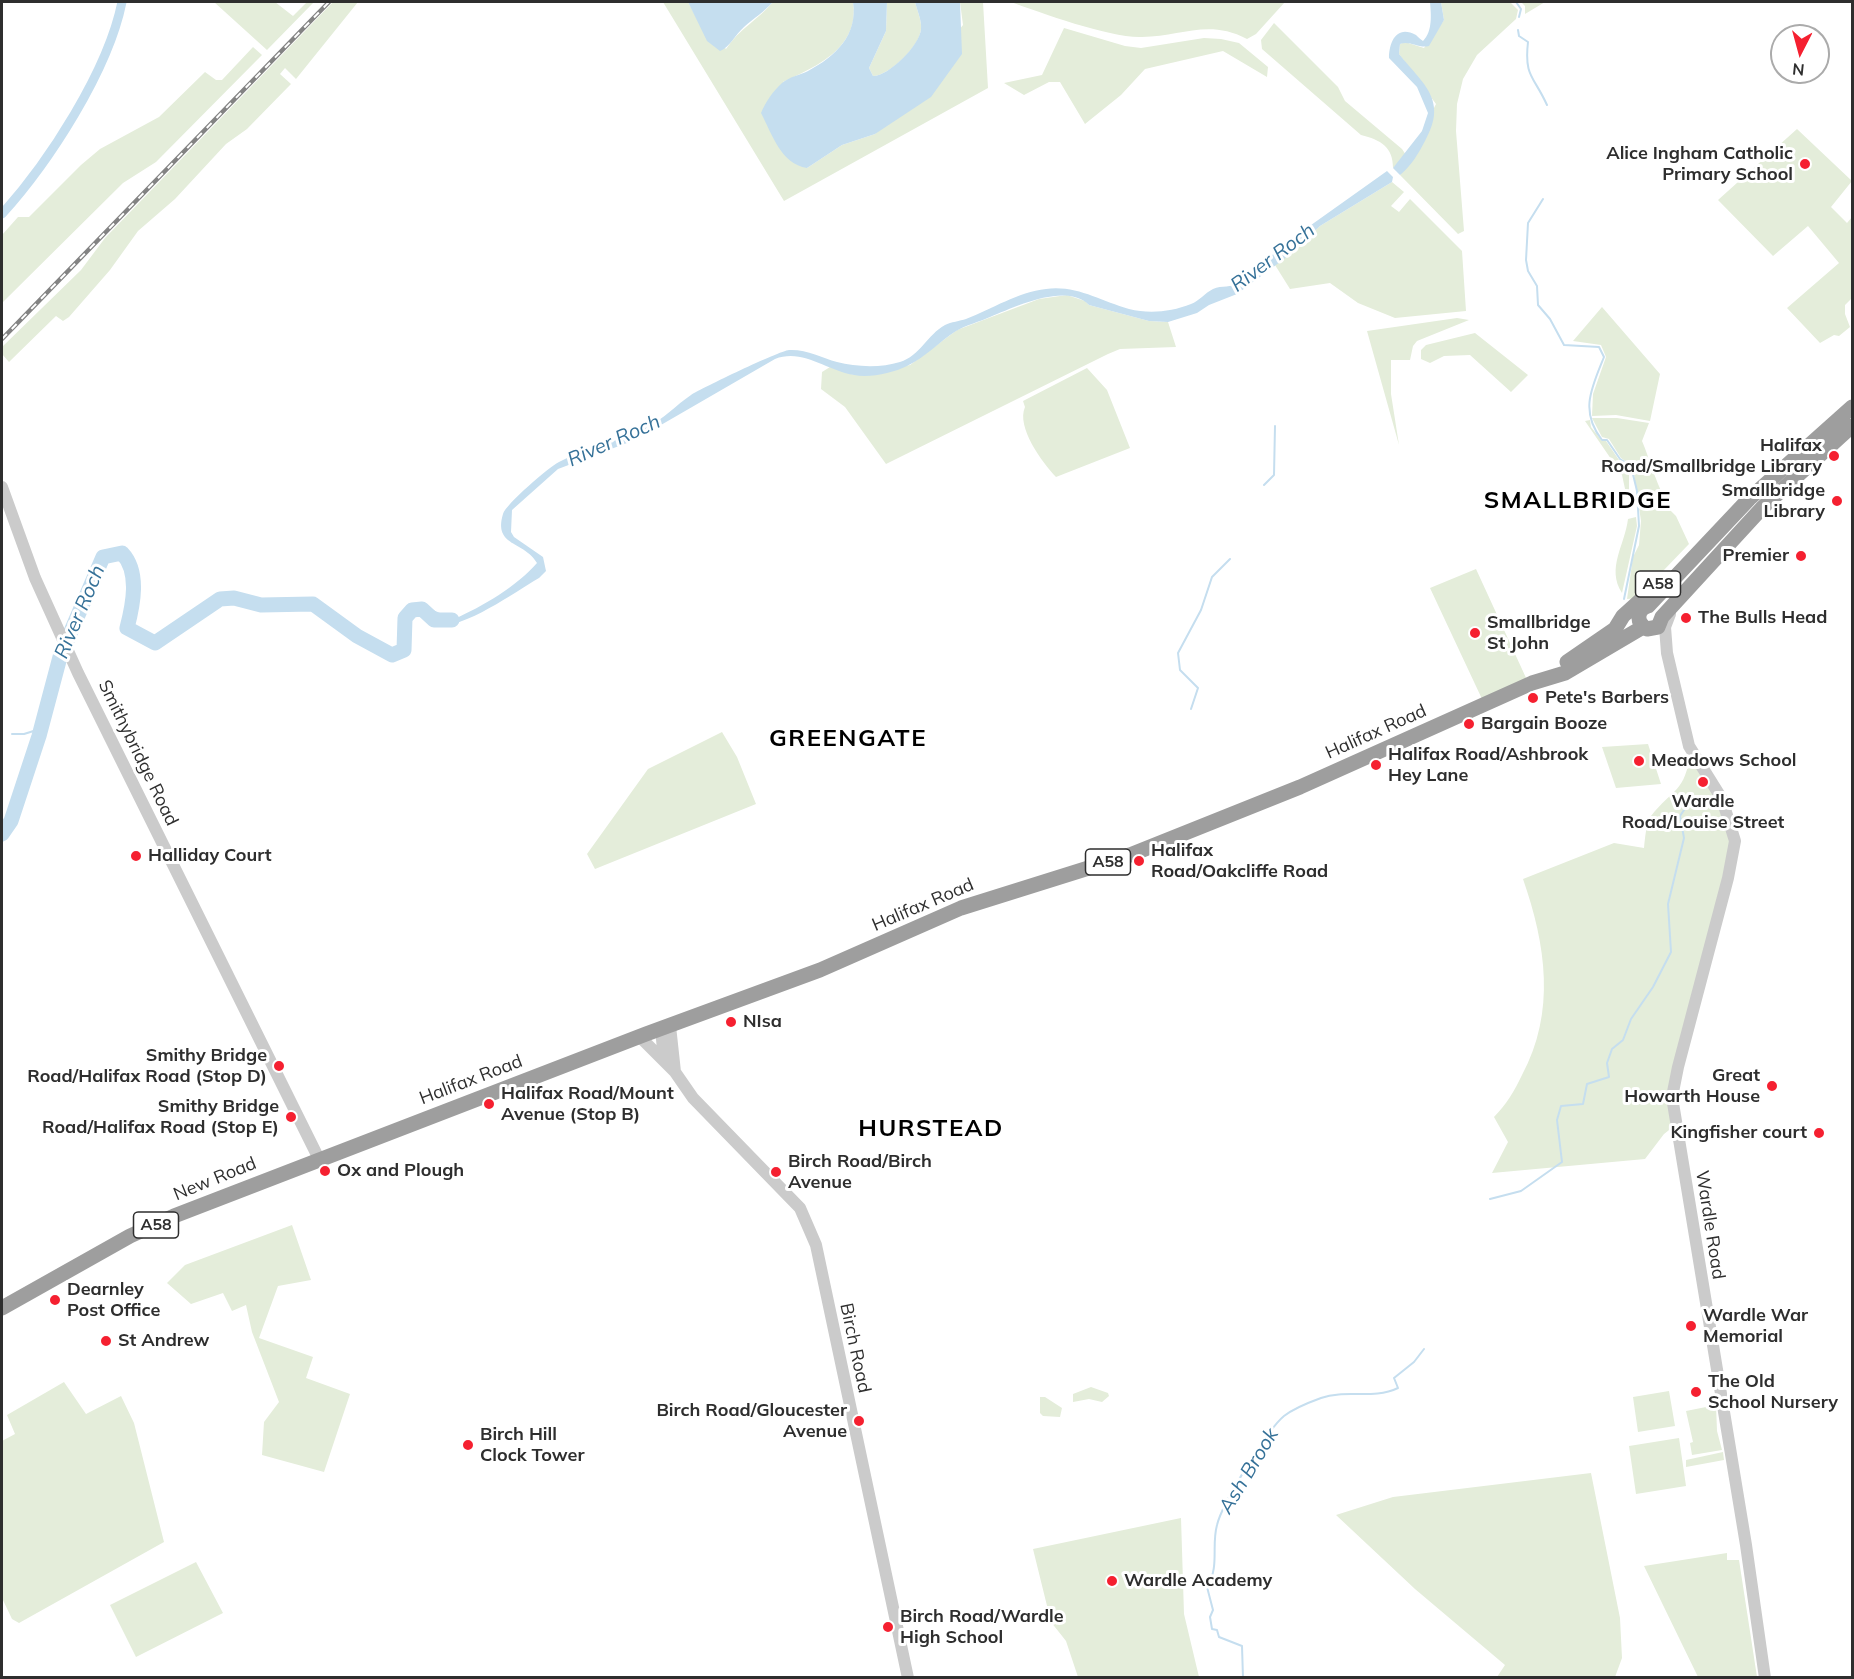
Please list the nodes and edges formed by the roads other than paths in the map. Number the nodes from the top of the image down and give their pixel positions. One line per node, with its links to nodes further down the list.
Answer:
1 (1852, 407): 4 (highway, Halifax Road / A58)
2 (1852, 426): 5 (highway, Halifax Road / A58)
3 (2, 487): 12 (street, Smithybridge Road)
4 (1710, 540): 5 (highway, A58); 6 (highway, Halifax Road / A58)
5 (1653, 622): 6 (highway, Halifax Road / A58); 7 (highway, Halifax Road / A58); 15 (street, Wardle Road)
6 (1615, 629): 7 (highway, Halifax Road / A58)
7 (1539, 681): 8 (highway, Halifax Road / A58)
8 (666, 1027): 9 (highway, Halifax Road / A58); 10 (street); 11 (street, Birch Road)
9 (640, 1037): 10 (street, Birch Road); 12 (highway, Halifax Road / A58)
10 (664, 1060): 11 (street, Birch Road)
11 (675, 1072): 14 (street, Birch Road)
12 (319, 1159): 13 (highway, New Road / A58)
13 (2, 1308)
14 (908, 1677)
15 (1765, 1677)

